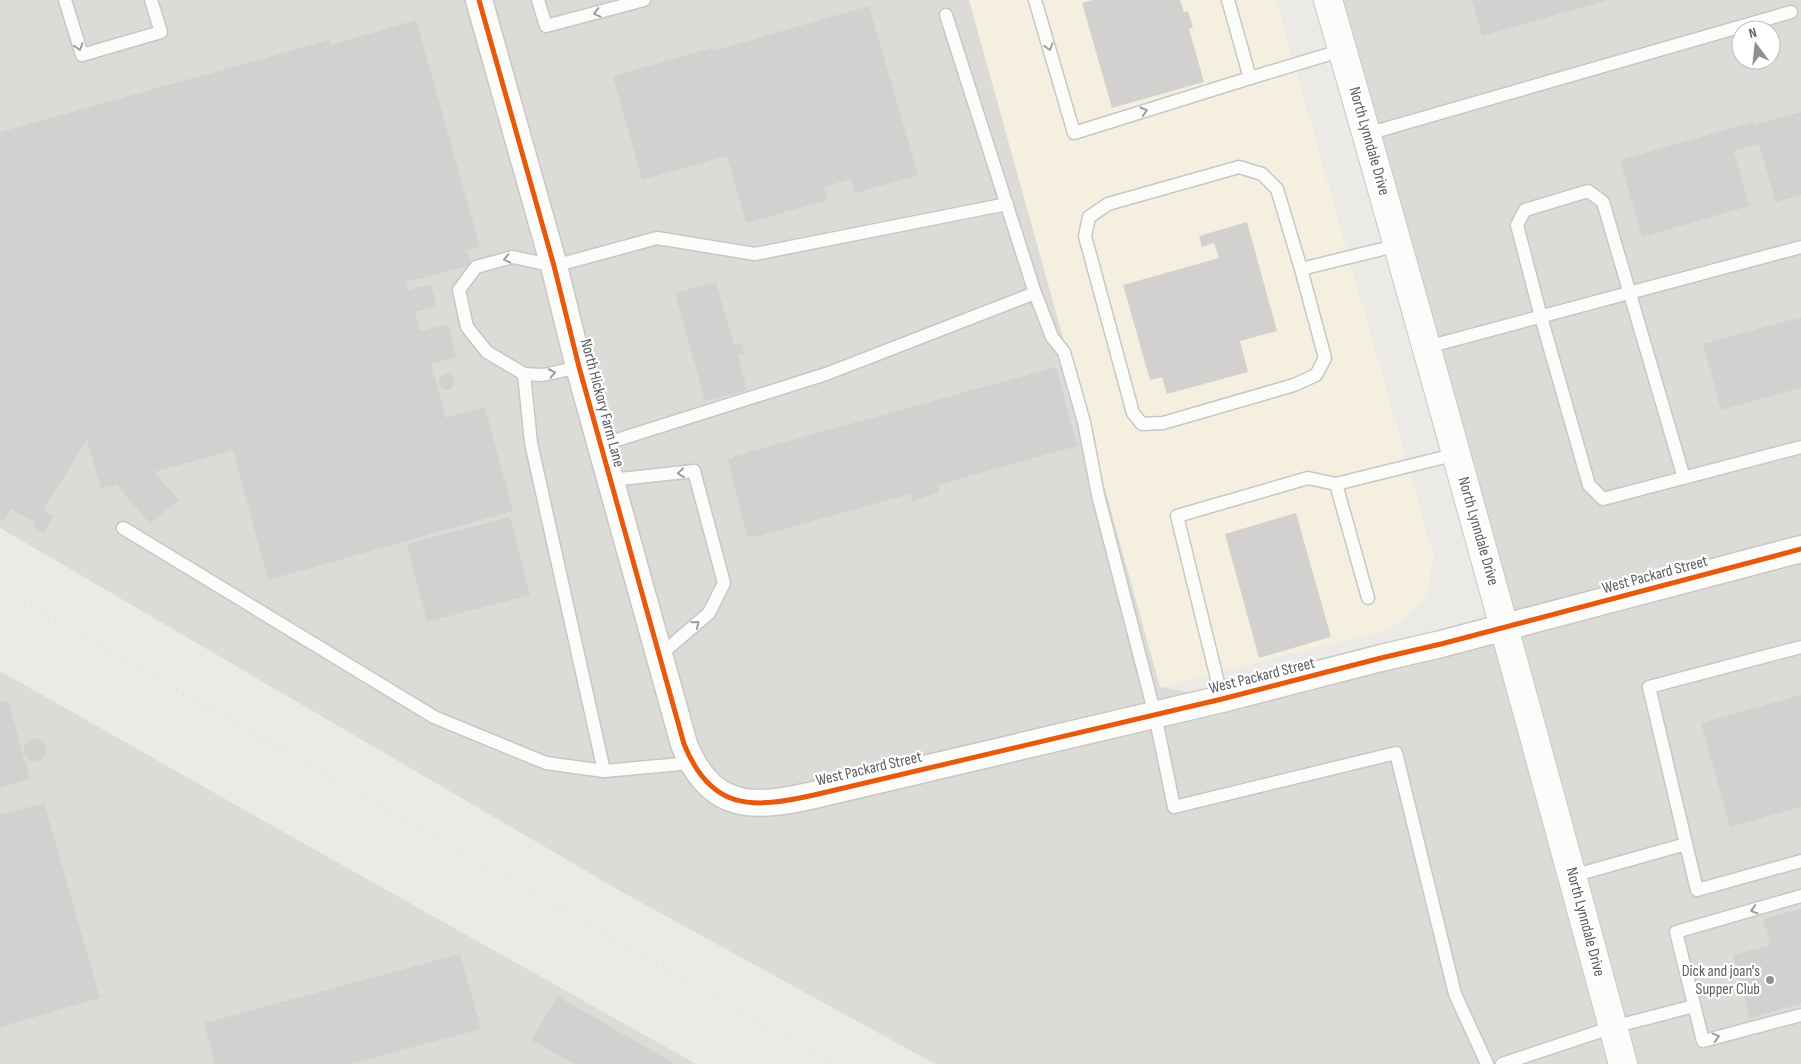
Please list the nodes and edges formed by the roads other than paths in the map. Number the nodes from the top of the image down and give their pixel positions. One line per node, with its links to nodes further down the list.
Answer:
1 (65, 0): 2 (lane, one-way to 2)
2 (151, 0)
3 (479, 0): 17 (street, North Hickory Farm Lane)
4 (538, 0): 5 (lane, one-way to 4)
5 (644, 0)
6 (1035, 0): 12 (lane, one-way to 12)
7 (1228, 0): 12 (lane)
8 (1328, 0): 11 (main road, North Lynndale Drive)
9 (1791, 12): 13 (lane)
10 (946, 15): 14 (lane)
11 (1343, 50): 12 (lane); 13 (main road, North Lynndale Drive)
12 (1250, 78)
13 (1367, 134): 15 (main road, North Lynndale Drive)
14 (1007, 204): 17 (lane); 19 (lane)
15 (1399, 245): 18 (lane); 22 (main road, North Lynndale Drive)
16 (1801, 247): 20 (lane)
17 (554, 266): 23 (street, North Hickory Farm Lane); 24 (lane, one-way to 24)
18 (1301, 270): 18 (lane)
19 (1035, 293): 25 (lane); 38 (lane)
20 (1630, 293): 21 (lane); 21 (lane); 28 (lane)
21 (1541, 317): 22 (lane); 28 (lane)
22 (1427, 347): 27 (main road, North Lynndale Drive)
23 (579, 367): 24 (lane, one-way to 23); 25 (street, North Hickory Farm Lane)
24 (524, 374): 40 (lane)
25 (601, 445): 29 (street, North Hickory Farm Lane)
26 (1801, 446): 28 (lane)
27 (1457, 454): 30 (lane); 34 (main road, North Lynndale Drive)
28 (1684, 478)
29 (611, 480): 36 (street, North Hickory Farm Lane); 36 (lane, one-way to 29)
30 (1336, 484): 33 (lane); 37 (lane)
31 (123, 528): 40 (lane)
32 (1801, 549): 34 (street, West Packard Street)
33 (1368, 598)
34 (1505, 627): 37 (street, West Packard Street); 44 (main road, North Lynndale Drive)
35 (1801, 647): 42 (lane)
36 (659, 656): 39 (street, North Hickory Farm Lane)
37 (1222, 699): 38 (street, West Packard Street)
38 (1155, 715): 41 (street, West Packard Street); 49 (lane)
39 (692, 763): 40 (lane); 41 (street, North Hickory Farm Lane)
40 (604, 771)
41 (727, 798)
42 (1686, 844): 43 (lane); 44 (lane)
43 (1801, 862)
44 (1572, 876): 48 (main road, North Lynndale Drive)
45 (1801, 896): 46 (lane, one-way to 46)
46 (1694, 1006): 47 (lane, one-way to 47); 48 (lane)
47 (1801, 1015)
48 (1613, 1027): 50 (lane); 51 (main road, North Lynndale Drive)
49 (1487, 1064)
50 (1502, 1064)
51 (1623, 1064)

